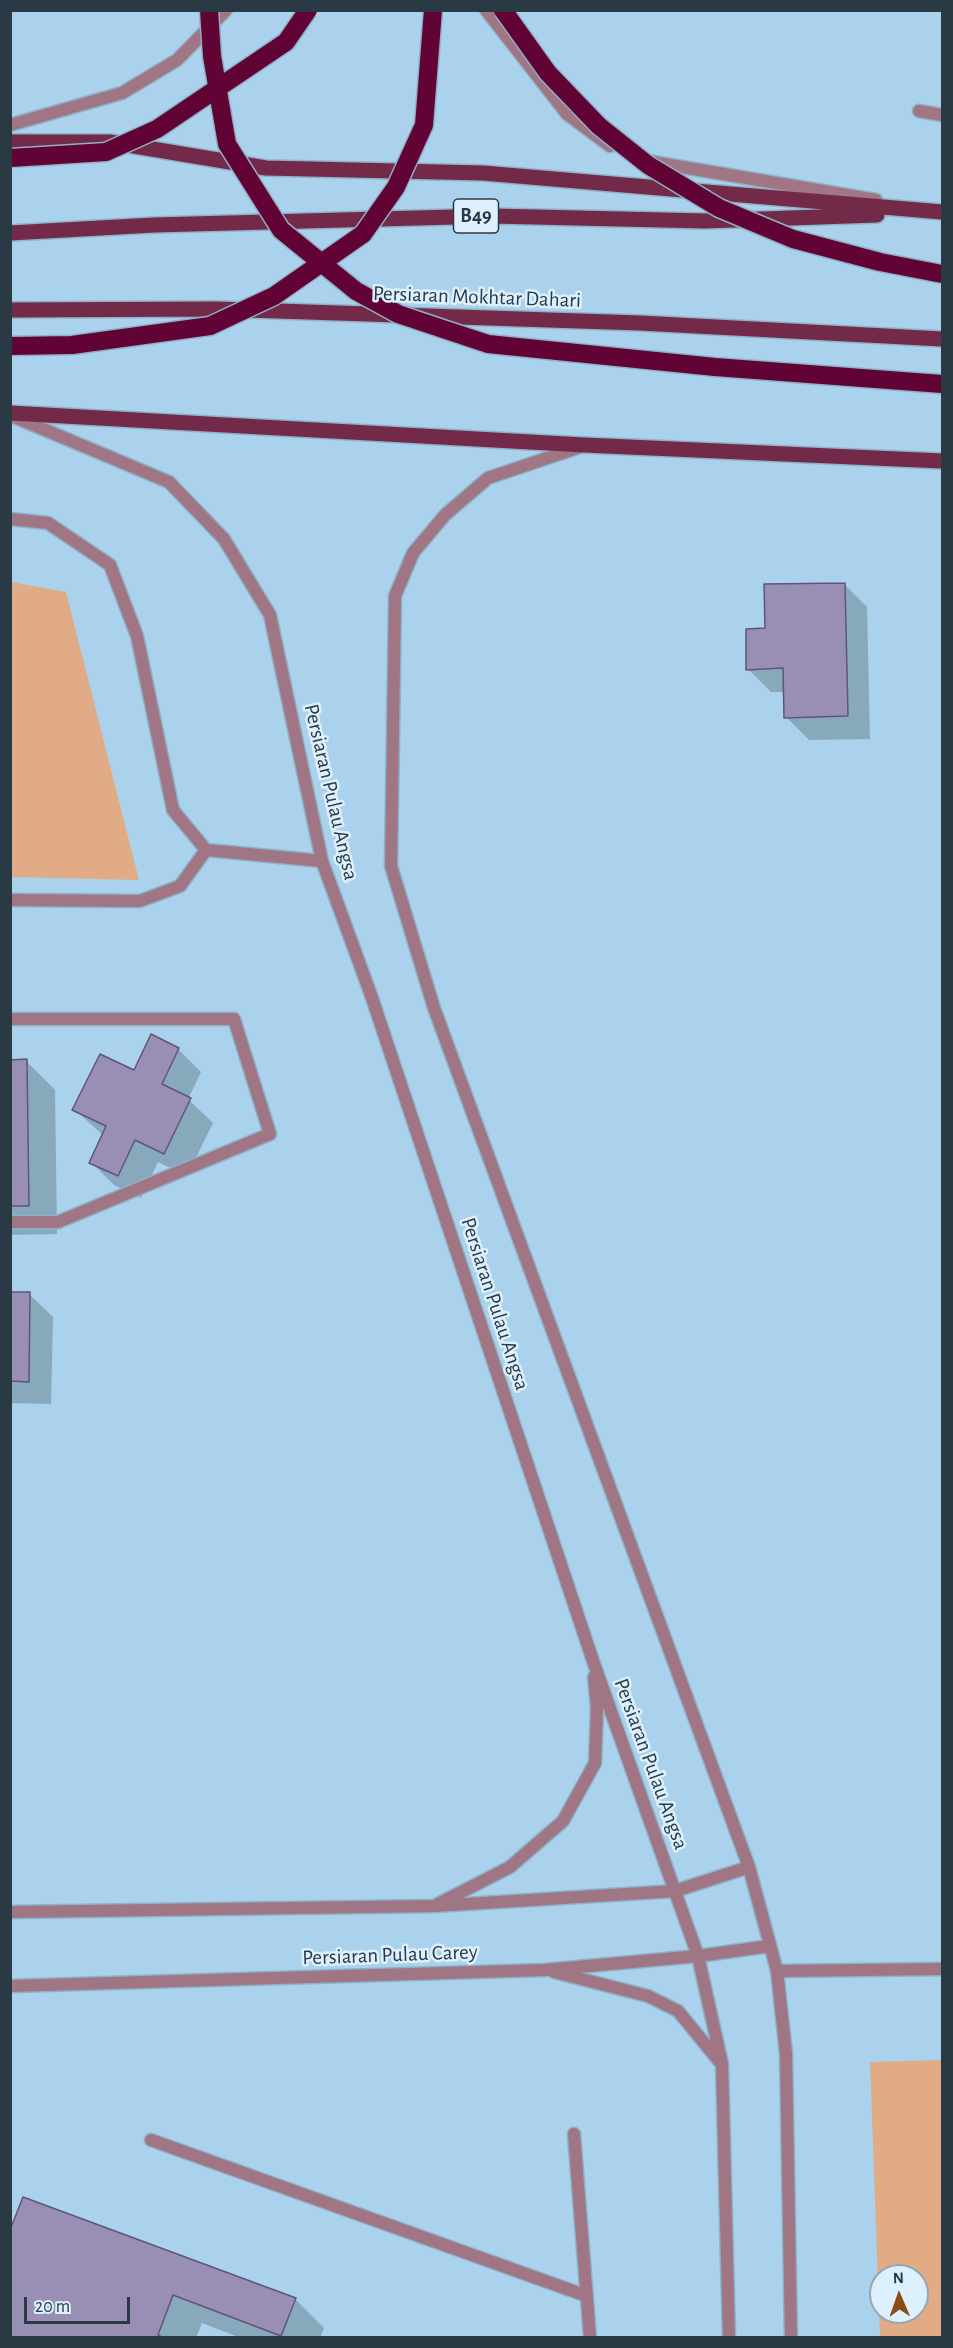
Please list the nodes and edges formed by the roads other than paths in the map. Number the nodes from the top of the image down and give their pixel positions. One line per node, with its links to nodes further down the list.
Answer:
1 (209, 10): 18 (highway, bridge)
2 (226, 10): 9 (street)
3 (308, 10): 11 (highway, bridge)
4 (433, 10): 17 (highway, bridge)
5 (486, 10): 12 (street)
6 (503, 10): 14 (highway, bridge)
7 (919, 111): 8 (street)
8 (942, 115)
9 (10, 125)
10 (10, 142): 12 (main road)
11 (10, 158)
12 (942, 212): 13 (main road, B49)
13 (10, 233)
14 (942, 274)
15 (10, 310): 16 (main road, Persiaran Mokhtar Dahari)
16 (942, 339)
17 (10, 346)
18 (942, 384)
19 (10, 414): 20 (main road); 24 (street, Persiaran Pulau Angsa)
20 (584, 446): 21 (main road); 29 (street, Persiaran Pulau Angsa)
21 (942, 461)
22 (10, 519): 23 (street)
23 (206, 850): 24 (street); 25 (street)
24 (322, 861): 28 (street, Persiaran Pulau Angsa)
25 (10, 900)
26 (10, 1019): 27 (street)
27 (10, 1222)
28 (593, 1661): 30 (street, Persiaran Pulau Angsa); 31 (street)
29 (749, 1867): 30 (street); 33 (street, Persiaran Pulau Angsa)
30 (675, 1891): 31 (street); 34 (street, Persiaran Pulau Angsa)
31 (434, 1906): 32 (street)
32 (10, 1912)
33 (770, 1946): 34 (street, Persiaran Pulau Carey); 37 (street, Persiaran Pulau Angsa)
34 (698, 1956): 36 (street, Persiaran Pulau Carey); 39 (street, Persiaran Pulau Angsa)
35 (942, 1969): 37 (street)
36 (544, 1970): 38 (street, Persiaran Pulau Carey); 39 (street)
37 (777, 1971): 45 (street, Persiaran Pulau Angsa)
38 (10, 1986)
39 (722, 2064): 44 (street, Persiaran Pulau Angsa)
40 (574, 2134): 42 (street)
41 (151, 2140): 42 (street)
42 (587, 2296): 43 (street)
43 (590, 2337)
44 (729, 2337)
45 (791, 2337)

